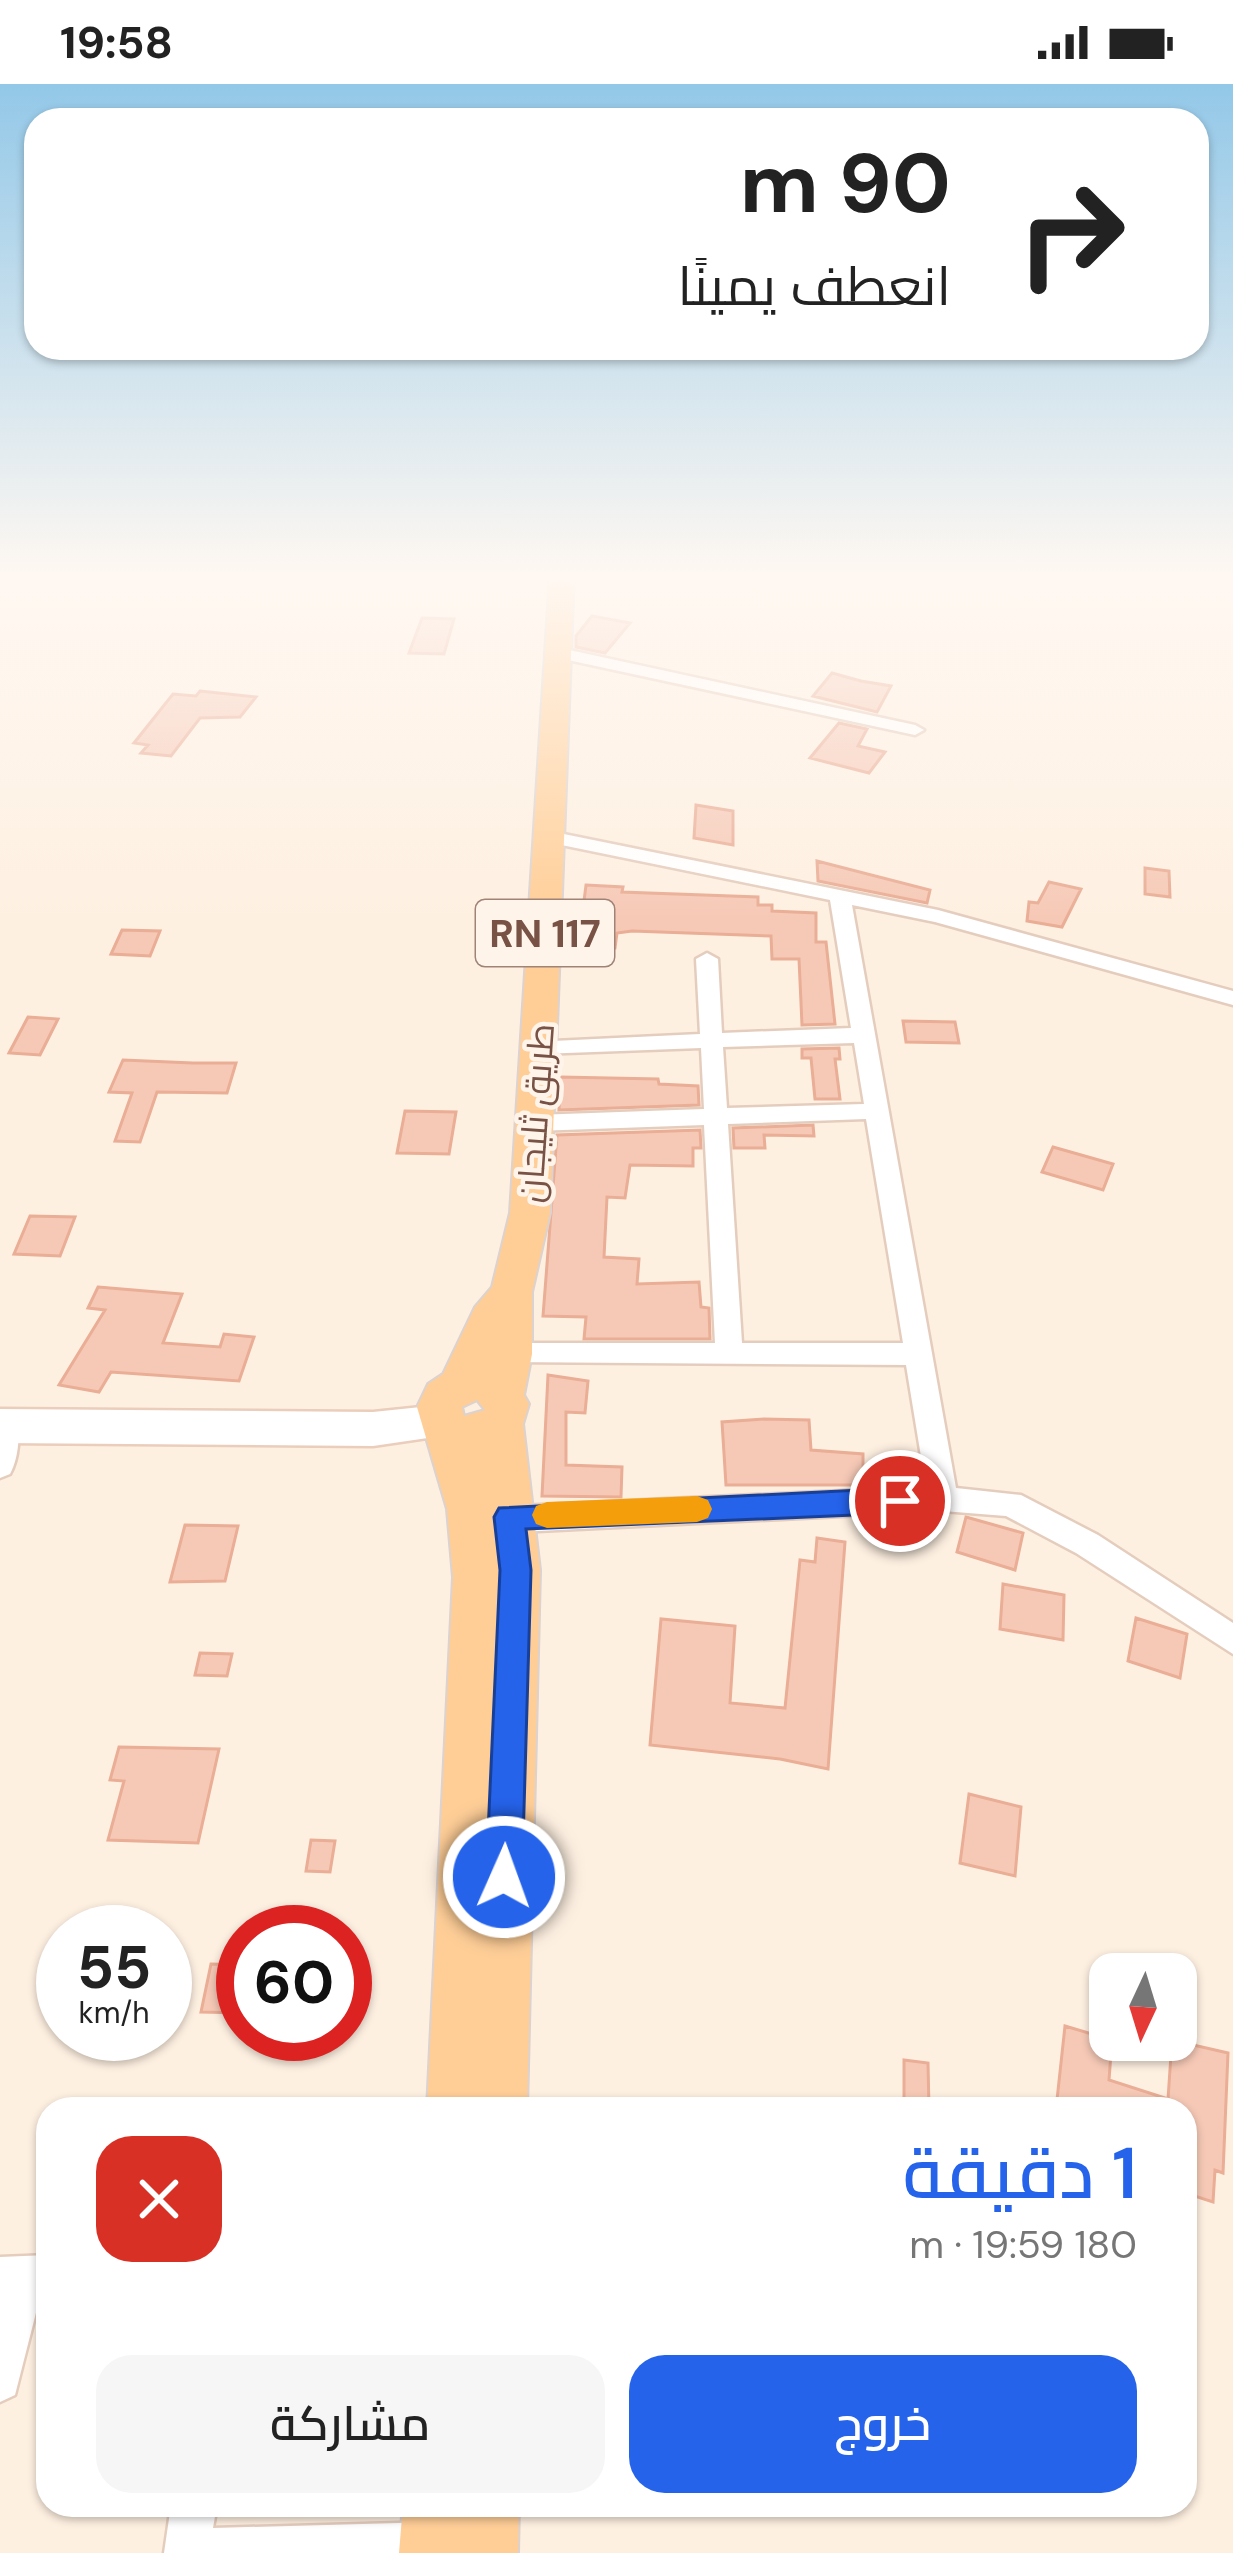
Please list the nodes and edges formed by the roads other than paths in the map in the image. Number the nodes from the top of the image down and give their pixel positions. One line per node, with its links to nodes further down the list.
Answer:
1 (558, 688): 4 (main road, طريق ثليجان / RN 117)
2 (722, 688): 3 (street)
3 (915, 730)
4 (549, 837): 5 (street); 10 (main road, طريق ثليجان / RN 117)
5 (840, 896): 7 (street); 8 (street)
6 (707, 959): 9 (street)
7 (1233, 998)
8 (864, 1035): 9 (street); 11 (street)
9 (712, 1041): 10 (street); 12 (street)
10 (540, 1048): 13 (main road, طريق ثليجان / RN 117)
11 (876, 1111): 12 (street); 16 (street)
12 (717, 1118): 13 (street); 15 (street)
13 (535, 1123): 14 (main road, طريق ثليجان / RN 117)
14 (512, 1292): 17 (main road, طريق ثليجان / RN 117); 17 (main road, طريق ثليجان / RN 117)
15 (729, 1353): 16 (street); 17 (street)
16 (917, 1354): 19 (street)
17 (478, 1402): 18 (main road); 20 (main road, طريق ثليجان / RN 117)
18 (2, 1439)
19 (943, 1499): 20 (street); 21 (street)
20 (493, 1521): 22 (main road, طريق ثليجان / RN 117); 23 (main road, طريق ثليجان / RN 117)
21 (1233, 1640)
22 (458, 2097)
23 (496, 2097)
24 (24, 2277): 25 (street)
25 (0, 2380)
26 (192, 2517): 28 (street)
27 (455, 2532): 28 (street)
28 (187, 2553)

